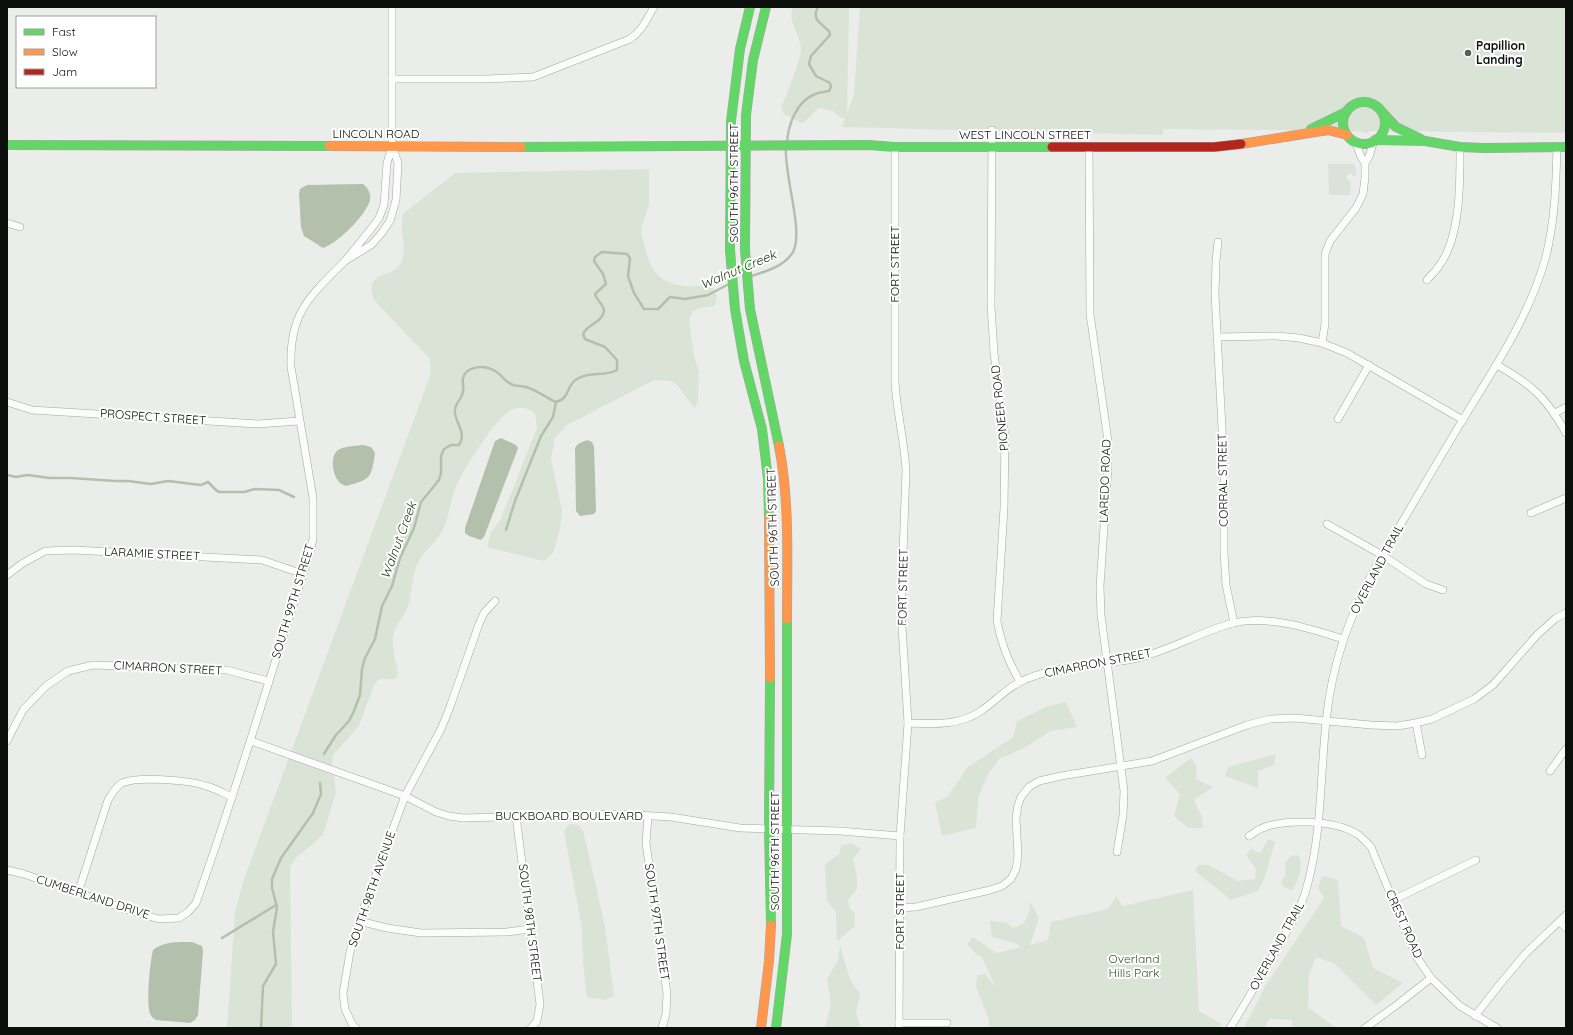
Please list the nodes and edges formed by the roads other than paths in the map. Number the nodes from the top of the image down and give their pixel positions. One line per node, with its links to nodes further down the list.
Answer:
1 (392, 7): 5 (street)
2 (654, 7): 5 (street)
3 (750, 7): 15 (main road, SOUTH 96TH STREET)
4 (766, 7): 16 (main road, SOUTH 96TH STREET)
5 (392, 79): 17 (street)
6 (1346, 112): 7 (main road); 9 (main road, WEST LINCOLN STREET); 10 (main road)
7 (1383, 113): 11 (main road); 13 (main road)
8 (992, 130): 19 (street, PIONEER ROAD)
9 (1302, 133): 10 (main road, WEST LINCOLN STREET); 20 (main road, WEST LINCOLN STREET)
10 (1347, 135): 12 (main road)
11 (1375, 140): 12 (main road); 13 (main road); 23 (street)
12 (1355, 141): 23 (street)
13 (1425, 141): 21 (main road)
14 (7, 145): 17 (main road, LINCOLN ROAD)
15 (731, 145): 16 (main road, LINCOLN ROAD); 17 (main road, LINCOLN ROAD); 68 (main road, SOUTH 96TH STREET)
16 (746, 145): 18 (main road, WEST LINCOLN STREET); 69 (main road, SOUTH 96TH STREET)
17 (392, 146): 27 (street, SOUTH 99TH STREET); 27 (street, SOUTH 99TH STREET)
18 (895, 147): 19 (main road, WEST LINCOLN STREET); 56 (street, FORT STREET)
19 (992, 147): 20 (main road, WEST LINCOLN STREET); 53 (street, PIONEER ROAD)
20 (1089, 147): 51 (street, LAREDO ROAD)
21 (1460, 147): 22 (main road); 28 (street)
22 (1562, 148): 31 (street, OVERLAND TRAIL)
23 (1365, 163): 30 (street)
24 (7, 224): 25 (street)
25 (20, 228)
26 (1218, 242): 29 (street, CORRAL STREET)
27 (345, 260): 38 (street, SOUTH 99TH STREET)
28 (1427, 280)
29 (1217, 337): 30 (street); 49 (street, CORRAL STREET)
30 (1322, 343): 32 (street)
31 (1497, 365): 35 (street); 37 (street, OVERLAND TRAIL)
32 (1369, 366): 36 (street); 37 (street)
33 (7, 402): 38 (street, PROSPECT STREET)
34 (1566, 407): 35 (street)
35 (1555, 413): 39 (street)
36 (1338, 419)
37 (1463, 420): 43 (street, OVERLAND TRAIL)
38 (300, 421): 44 (street, SOUTH 99TH STREET)
39 (1566, 433)
40 (1566, 498): 41 (street)
41 (1531, 513)
42 (1327, 524): 43 (street)
43 (1382, 555): 46 (street); 50 (street, OVERLAND TRAIL)
44 (303, 574): 45 (street, LARAMIE STREET); 52 (street, SOUTH 99TH STREET)
45 (7, 575)
46 (1443, 590)
47 (494, 601): 64 (street, SOUTH 98TH AVENUE)
48 (1566, 612): 55 (street)
49 (1234, 623): 50 (street, CIMARRON STREET); 51 (street, CIMARRON STREET)
50 (1343, 639): 54 (street, OVERLAND TRAIL)
51 (1106, 663): 53 (street, CIMARRON STREET); 61 (street, LAREDO ROAD)
52 (268, 682): 57 (street, CIMARRON STREET); 58 (street, SOUTH 99TH STREET)
53 (1020, 682): 56 (street, CIMARRON STREET)
54 (1326, 721): 55 (street); 61 (street); 67 (street, OVERLAND TRAIL)
55 (1416, 723): 60 (street)
56 (908, 724): 70 (street, FORT STREET)
57 (7, 741)
58 (251, 741): 63 (street, SOUTH 99TH STREET); 64 (street, BUCKBOARD BOULEVARD)
59 (1566, 749): 62 (street)
60 (1422, 755)
61 (1122, 766): 72 (street, LAREDO ROAD); 77 (street)
62 (1550, 771)
63 (232, 796): 75 (street); 79 (street, SOUTH 99TH STREET)
64 (405, 796): 65 (street, BUCKBOARD BOULEVARD); 80 (street, SOUTH 98TH AVENUE)
65 (516, 816): 66 (street, BUCKBOARD BOULEVARD); 83 (street, SOUTH 98TH STREET)
66 (648, 816): 68 (street, BUCKBOARD BOULEVARD); 90 (street, SOUTH 97TH STREET)
67 (1318, 822): 71 (street, CREST ROAD); 76 (street, CREST ROAD); 93 (street, OVERLAND TRAIL)
68 (769, 830): 69 (street, BUCKBOARD BOULEVARD); 91 (main road, SOUTH 96TH STREET)
69 (787, 830): 70 (street, BUCKBOARD BOULEVARD); 92 (main road, SOUTH 96TH STREET)
70 (900, 836): 77 (street, FORT STREET)
71 (1249, 836)
72 (1118, 852)
73 (1476, 860): 76 (street)
74 (7, 870): 75 (street, CUMBERLAND DRIVE)
75 (78, 893): 79 (street, CUMBERLAND DRIVE)
76 (1393, 900): 84 (street, CREST ROAD)
77 (899, 908): 87 (street, FORT STREET)
78 (1566, 915): 81 (street)
79 (179, 918)
80 (359, 921): 83 (street); 88 (street, SOUTH 98TH AVENUE)
81 (1560, 922): 82 (street); 85 (street)
82 (1566, 928)
83 (530, 929): 89 (street, SOUTH 98TH STREET)
84 (1431, 978): 85 (street, CREST ROAD); 94 (street)
85 (1475, 1016): 95 (street, CREST ROAD)
86 (947, 1023): 87 (street)
87 (899, 1025)
88 (356, 1028)
89 (531, 1028)
90 (662, 1028)
91 (761, 1028)
92 (776, 1028)
93 (1230, 1028)
94 (1365, 1028)
95 (1496, 1028)

